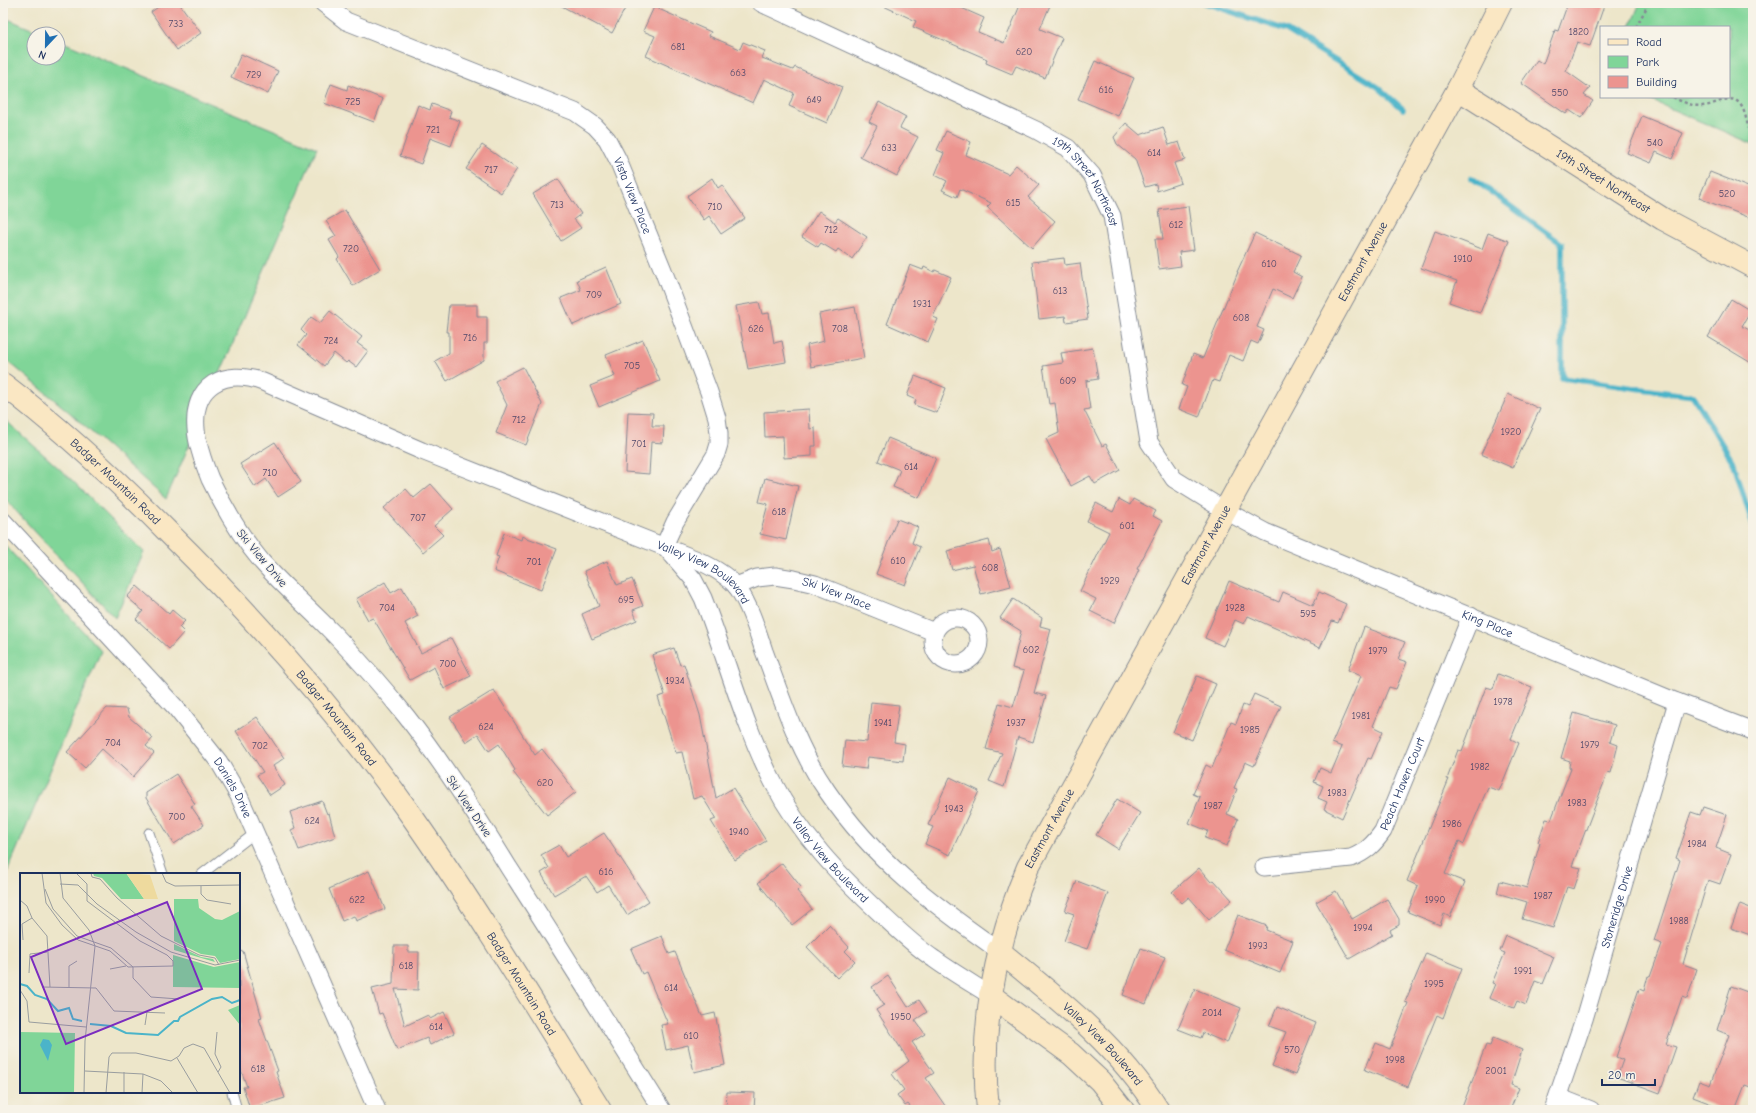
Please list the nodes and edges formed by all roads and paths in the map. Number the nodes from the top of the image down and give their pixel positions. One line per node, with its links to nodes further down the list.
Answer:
1 (324, 3): 13 (street, Vista View Place)
2 (762, 3): 11 (street, 19th Street Northeast)
3 (1501, 3): 6 (main road, Eastmont Avenue)
4 (1649, 3): 5 (path)
5 (1637, 26)
6 (1458, 89): 9 (main road, 19th Street Northeast); 11 (main road, Eastmont Avenue)
7 (1675, 98): 8 (path)
8 (1753, 136)
9 (1753, 267)
10 (3, 384): 30 (main road, Badger Mountain Road)
11 (1224, 510): 15 (street, King Place); 24 (main road, Eastmont Avenue)
12 (3, 521): 20 (street, Daniels Drive)
13 (664, 546): 14 (street, Valley View Boulevard); 25 (street, Valley View Boulevard); 31 (street, Ski View Drive)
14 (736, 586): 16 (street, Ski View Place); 24 (street, Valley View Boulevard)
15 (1471, 616): 17 (street, King Place); 21 (street, Peach Haven Court)
16 (934, 632)
17 (1677, 702): 18 (street, King Place); 27 (street, Stoneridge Drive)
18 (1753, 731)
19 (149, 833): 22 (lane)
20 (255, 834): 23 (lane); 29 (street, Daniels Drive)
21 (1264, 867)
22 (163, 873)
23 (203, 873)
24 (998, 950): 25 (main road, Eastmont Avenue); 34 (main road, Valley View Boulevard)
25 (990, 995): 32 (main road, Eastmont Avenue); 33 (main road, Valley View Boulevard)
26 (232, 1093): 28 (lane)
27 (1555, 1104): 35 (street)
28 (237, 1110)
29 (377, 1110)
30 (600, 1110)
31 (662, 1110)
32 (988, 1110)
33 (1123, 1110)
34 (1158, 1110)
35 (1591, 1110)

